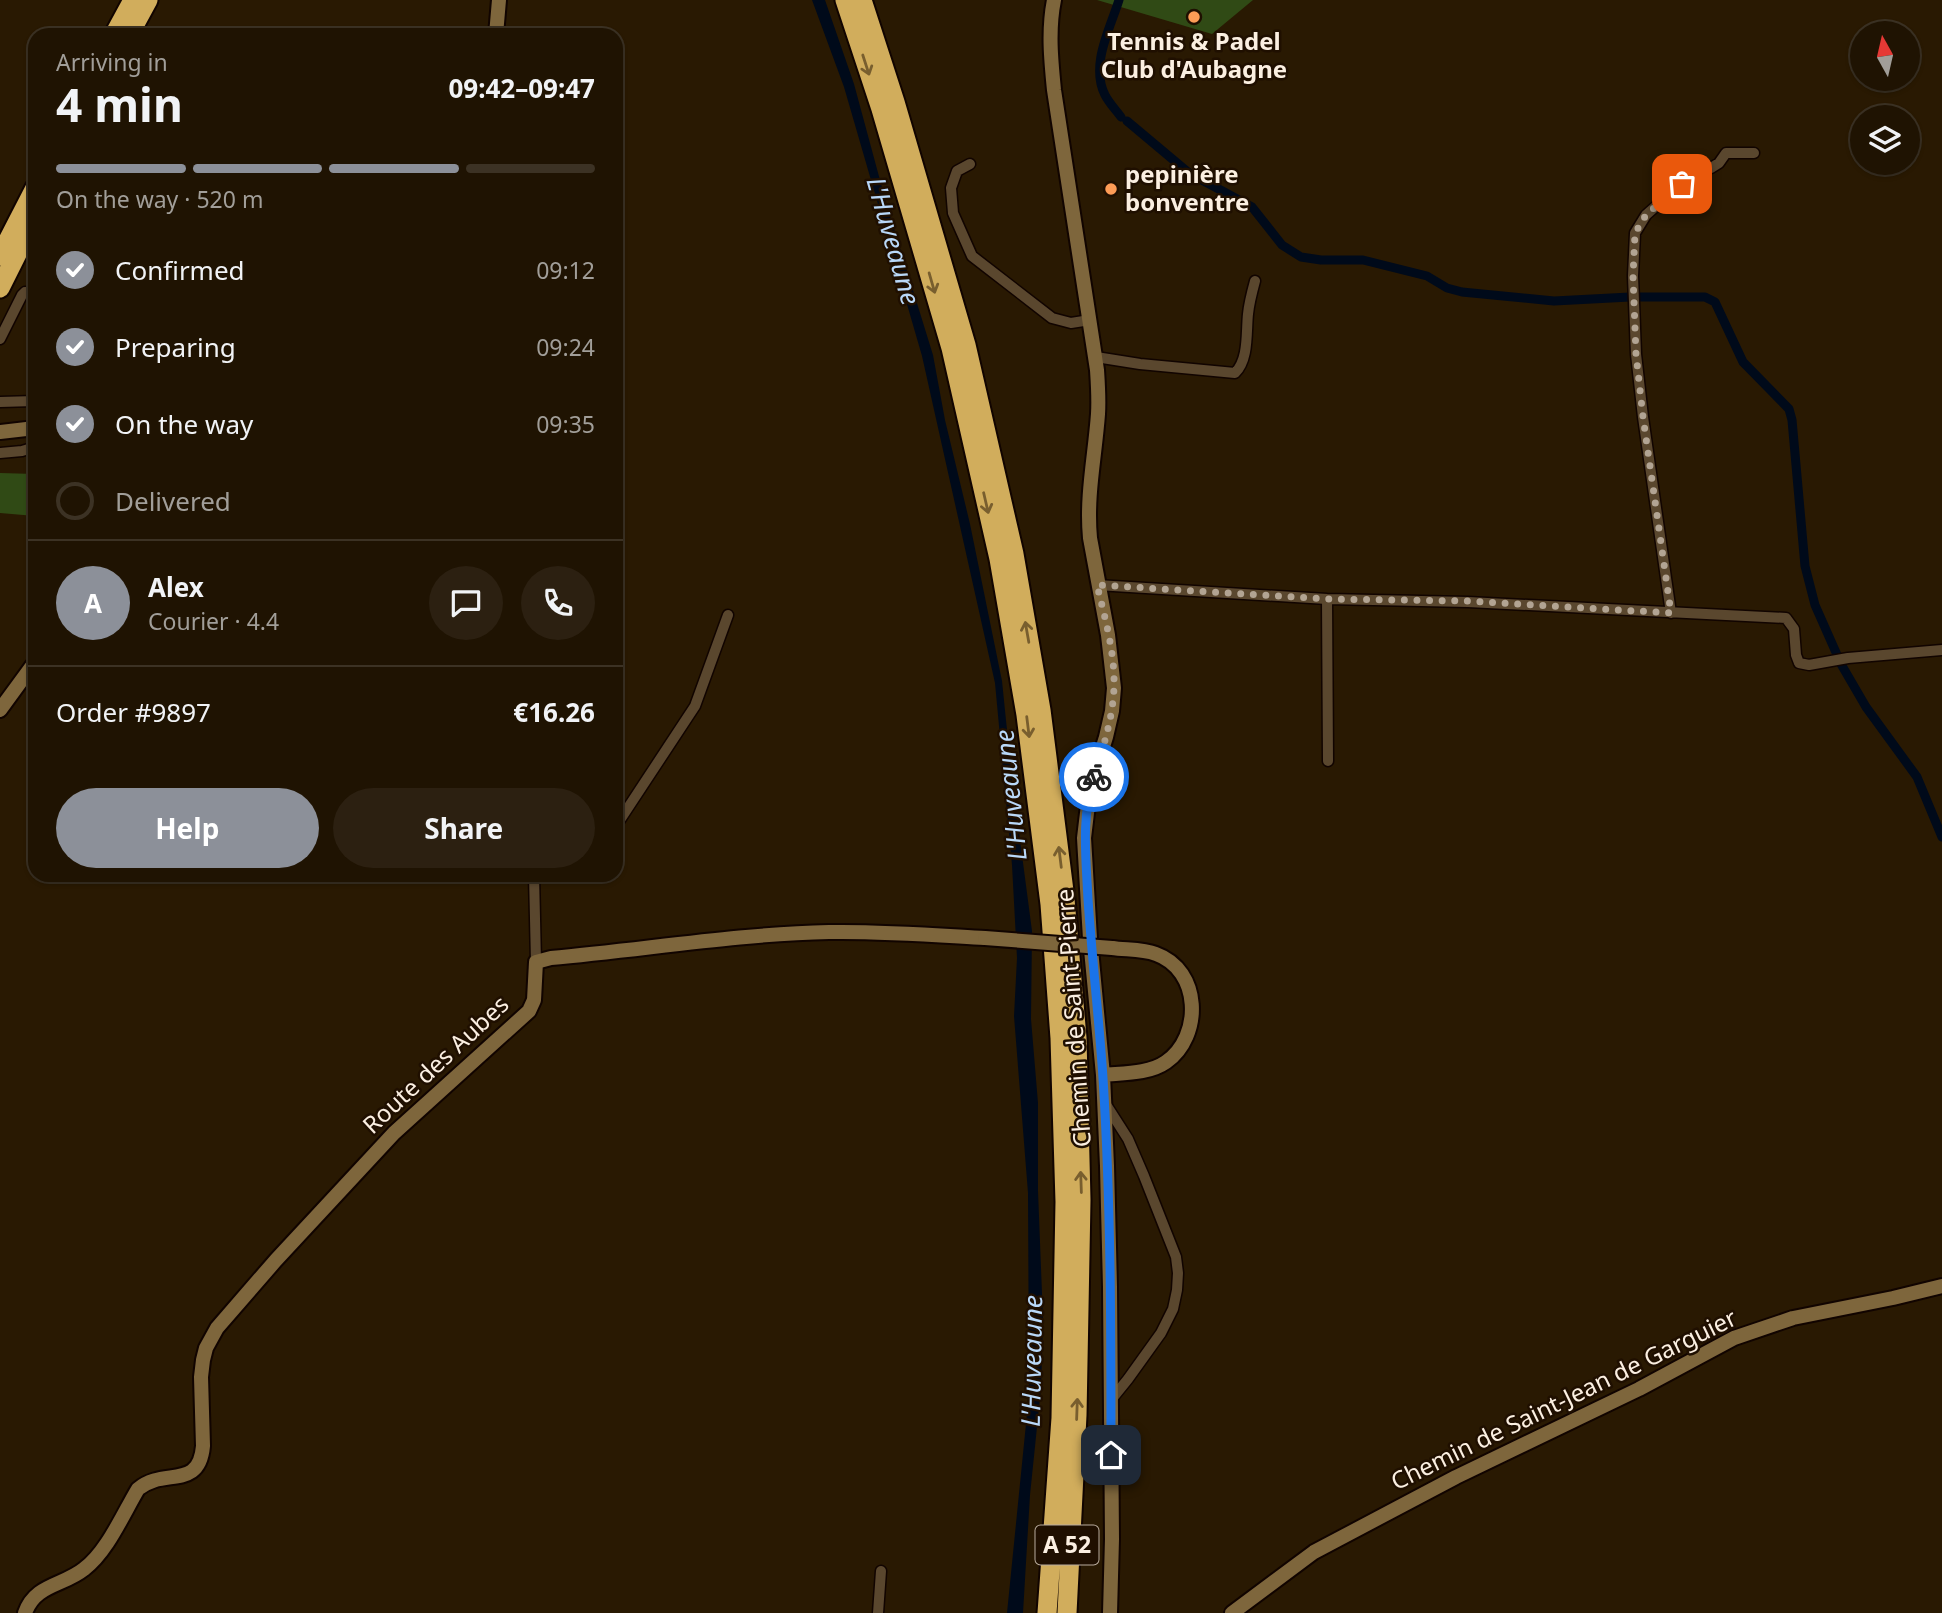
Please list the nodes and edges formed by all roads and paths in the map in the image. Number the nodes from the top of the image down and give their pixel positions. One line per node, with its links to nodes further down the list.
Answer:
1 (132, 0): 7 (highway)
2 (148, 0): 8 (highway)
3 (499, 0): 9 (street)
4 (845, 0): 47 (highway, A 52, one-way to 47)
5 (862, 0): 42 (highway, A 52, one-way to 5)
6 (1054, 0): 18 (street, Chemin de Saint-Pierre)
7 (118, 28)
8 (133, 28)
9 (497, 28)
10 (1754, 153): 29 (street)
11 (970, 164): 18 (street)
12 (28, 202): 14 (highway)
13 (28, 232): 16 (highway)
14 (0, 256)
15 (1255, 281): 20 (street)
16 (0, 288)
17 (28, 292): 19 (street)
18 (1090, 320): 20 (street, Chemin de Saint-Pierre)
19 (0, 339)
20 (1096, 357): 27 (street, Chemin de Saint-Pierre)
21 (28, 401): 22 (street)
22 (0, 402)
23 (28, 429): 24 (street)
24 (0, 432)
25 (28, 449): 26 (street)
26 (0, 453)
27 (1097, 585): 28 (street); 38 (street, Chemin de Saint-Pierre)
28 (1327, 599): 29 (street); 34 (street)
29 (1671, 613): 31 (street)
30 (727, 615): 35 (street)
31 (1942, 650)
32 (28, 672): 33 (street)
33 (0, 710)
34 (1328, 761)
35 (623, 815)
36 (534, 882): 37 (street)
37 (536, 961): 38 (street, bridge); 45 (street, Route des Aubes)
38 (1103, 1075): 39 (street, Chemin de Saint-Pierre)
39 (1104, 1102): 41 (street, Chemin de Saint-Pierre); 41 (street)
40 (1942, 1286): 52 (street, Chemin de Saint-Jean de Garguier)
41 (1111, 1399): 43 (street, Chemin de Saint-Pierre)
42 (1073, 1477): 48 (highway, A 52); 49 (highway)
43 (1112, 1539): 50 (street, Chemin de Saint-Pierre); 51 (street, Chemin de Saint-Pierre)
44 (881, 1571): 46 (street)
45 (25, 1613)
46 (878, 1613)
47 (1047, 1613)
48 (1061, 1613)
49 (1068, 1613)
50 (1110, 1613)
51 (1117, 1613)
52 (1232, 1613)

